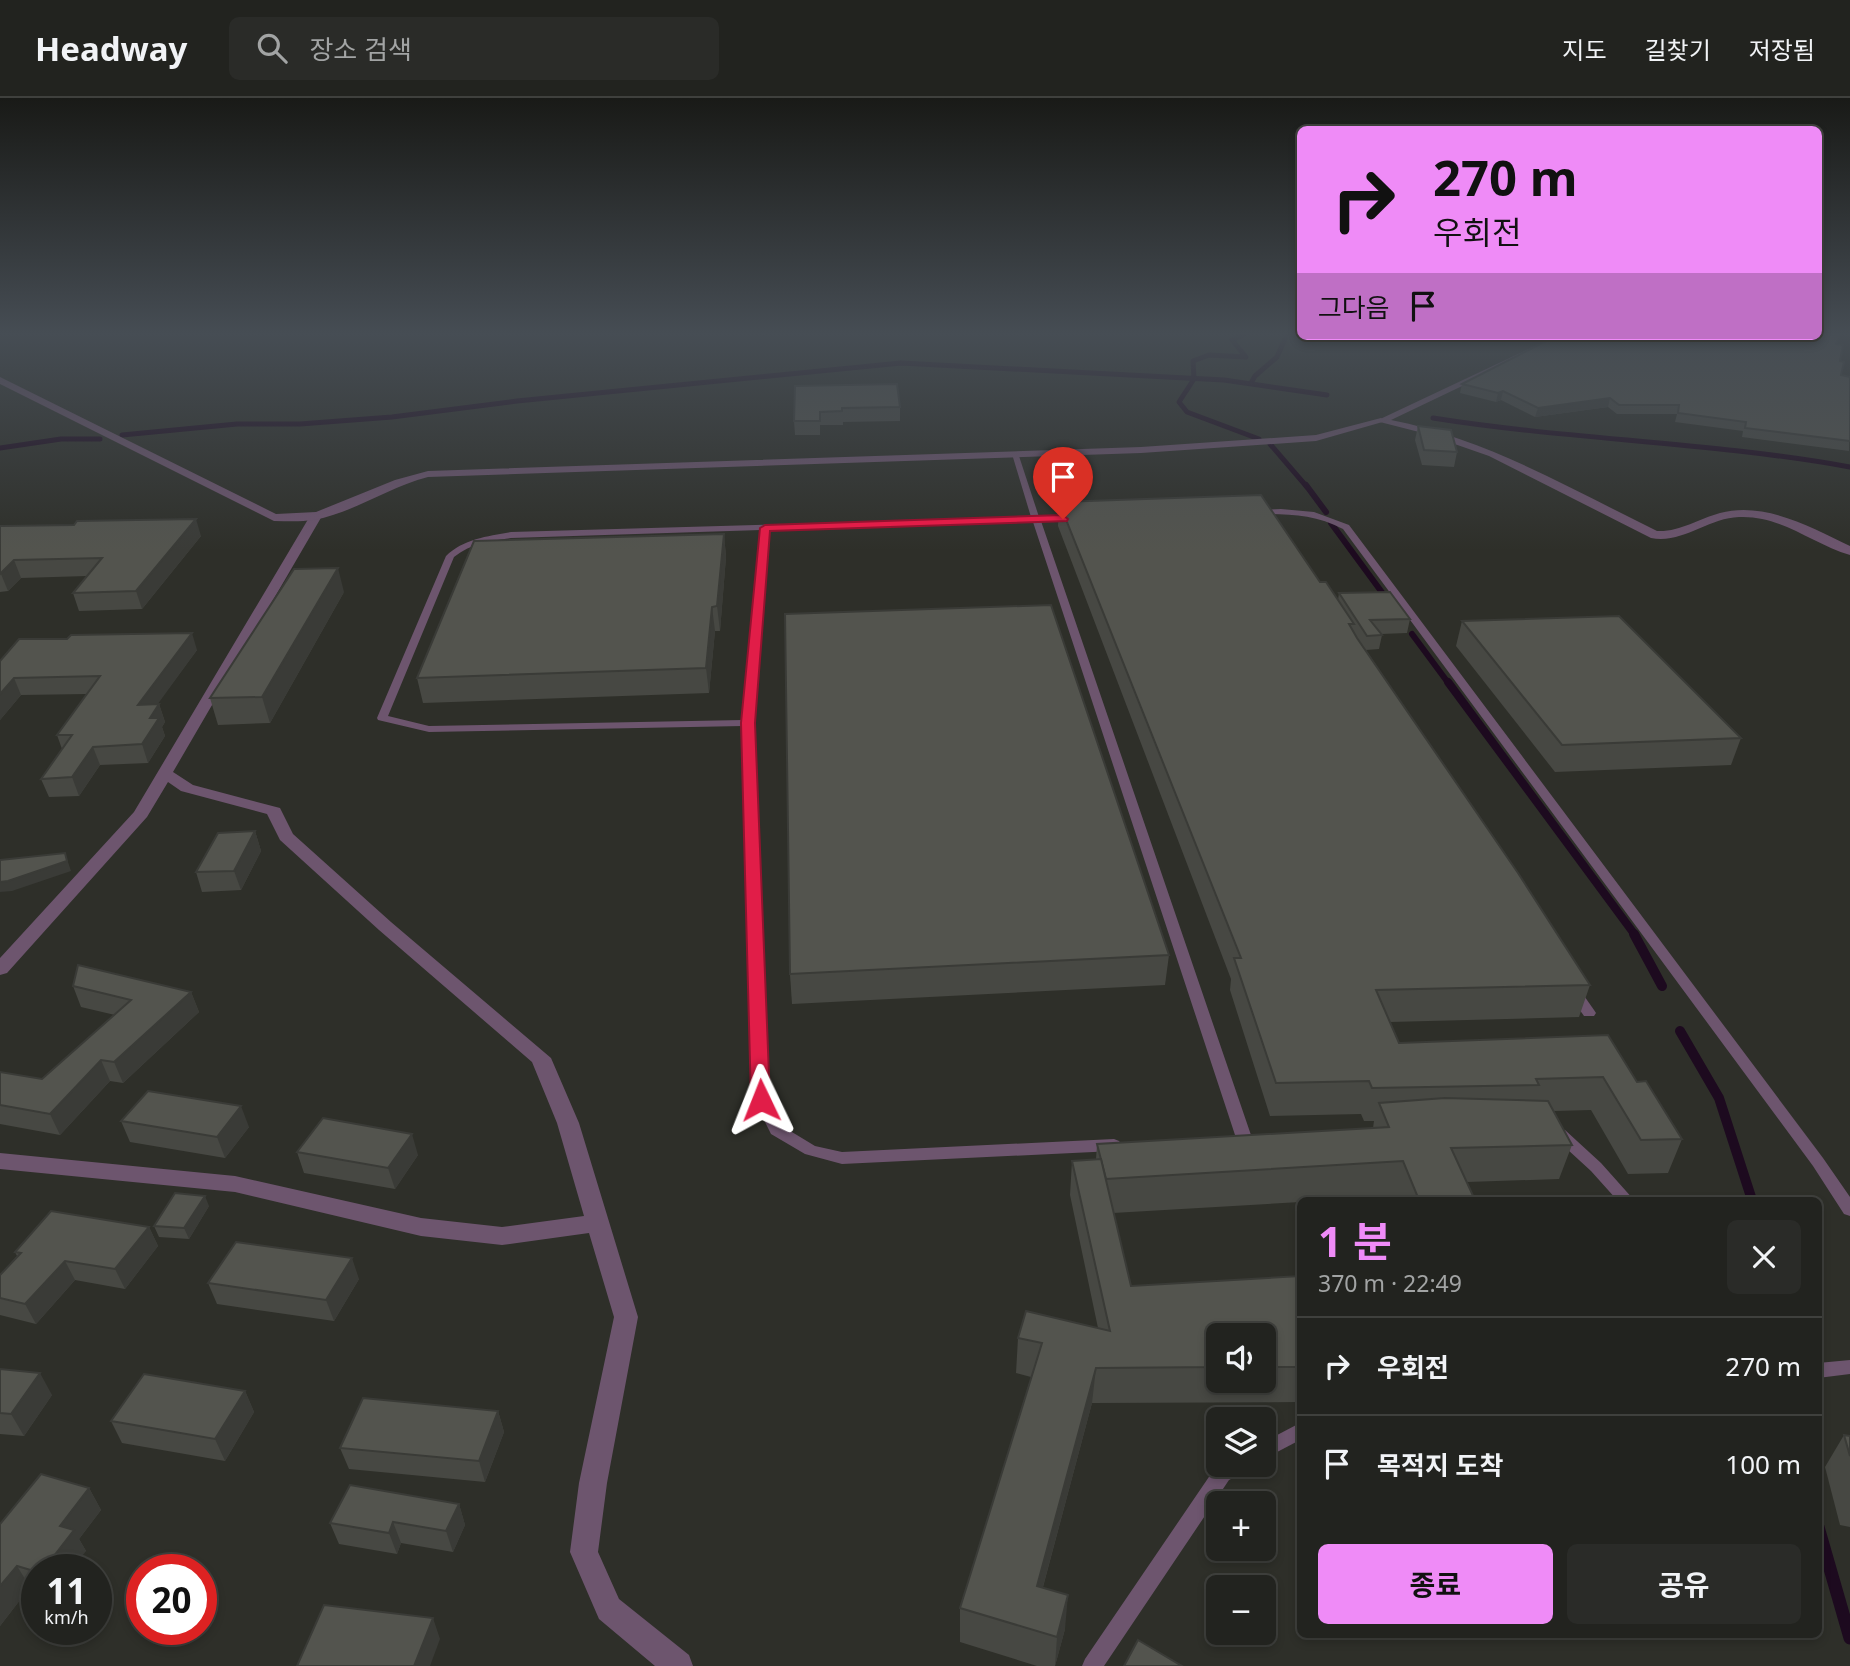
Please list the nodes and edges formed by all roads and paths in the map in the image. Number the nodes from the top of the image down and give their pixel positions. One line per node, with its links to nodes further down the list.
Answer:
1 (50, 405): 7 (street)
2 (1415, 405): 3 (street)
3 (1381, 421): 4 (street); 12 (street)
4 (1015, 456): 7 (street); 9 (lane)
5 (1268, 512): 6 (lane); 10 (lane); 25 (lane)
6 (1241, 513)
7 (316, 516): 16 (street)
8 (1091, 518): 9 (lane)
9 (1037, 520): 11 (lane); 21 (lane)
10 (1275, 523)
11 (765, 528): 15 (lane); 15 (lane)
12 (1833, 542): 13 (street); 14 (street)
13 (1850, 545)
14 (1850, 551)
15 (748, 723): 22 (lane)
16 (164, 773): 17 (street); 26 (street)
17 (0, 969)
18 (1566, 978): 19 (lane)
19 (1589, 1013)
20 (1544, 1128): 24 (lane)
21 (1243, 1138)
22 (1133, 1144)
23 (0, 1161): 26 (street)
24 (1623, 1197)
25 (1850, 1210)
26 (597, 1223): 32 (street)
27 (1850, 1367): 28 (lane)
28 (1822, 1370)
29 (1297, 1433): 30 (lane)
30 (1276, 1444)
31 (1220, 1477): 33 (lane)
32 (678, 1666)
33 (1092, 1666)

